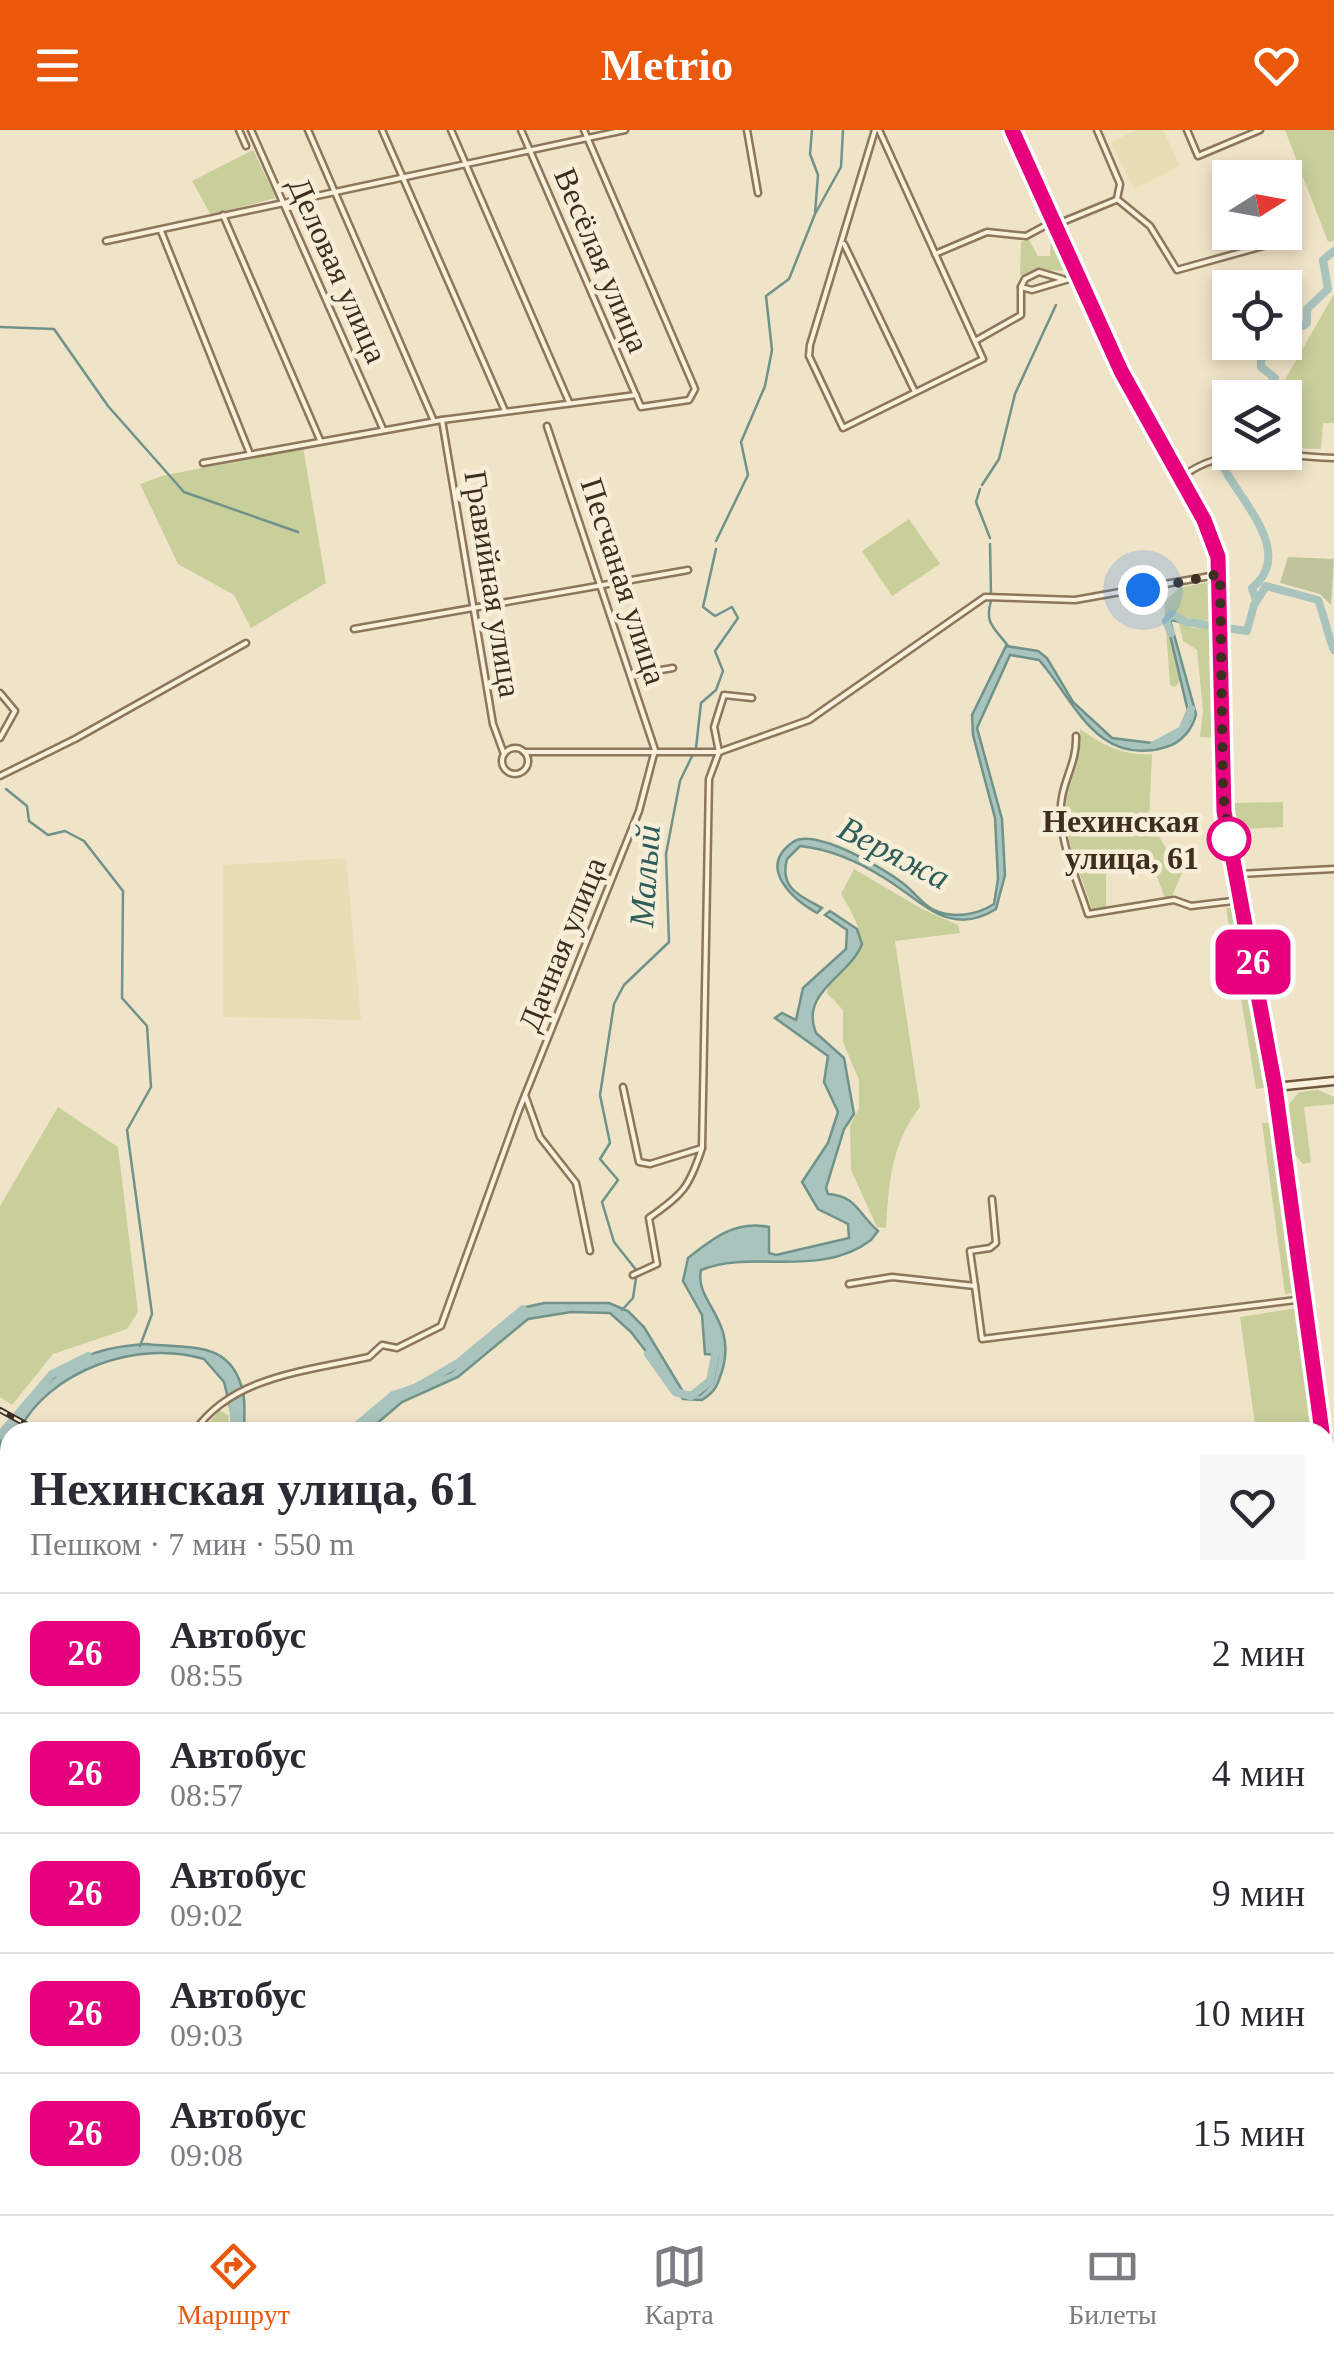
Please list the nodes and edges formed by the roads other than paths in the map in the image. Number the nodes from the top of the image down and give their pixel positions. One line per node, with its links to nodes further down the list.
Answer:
1 (239, 130): 16 (street)
2 (251, 130): 23 (street, Деловая улица)
3 (308, 130): 20 (street)
4 (382, 130): 19 (street)
5 (450, 130): 18 (street)
6 (522, 130): 17 (street, Весёлая улица)
7 (584, 130): 15 (street)
8 (625, 130): 15 (street)
9 (747, 130): 21 (street)
10 (877, 130): 28 (street); 30 (street)
11 (1012, 130): 25 (main road)
12 (1096, 130): 22 (street)
13 (1187, 130): 14 (street)
14 (1260, 130)
15 (588, 140): 17 (street); 36 (street, Весёлая улица)
16 (246, 146)
17 (531, 153): 18 (street); 36 (street, Весёлая улица)
18 (466, 166): 19 (street); 37 (street)
19 (403, 178): 20 (street); 38 (street)
20 (334, 191): 23 (street); 40 (street)
21 (758, 193)
22 (1116, 199): 25 (street); 29 (street)
23 (284, 201): 24 (street); 42 (street, Деловая улица)
24 (224, 215): 26 (street); 43 (street)
25 (1054, 223): 30 (street); 31 (main road)
26 (160, 229): 27 (street); 44 (street)
27 (106, 241)
28 (842, 242): 35 (street); 35 (street)
29 (1249, 250)
30 (936, 254): 34 (street)
31 (1079, 277): 32 (street); 49 (main road)
32 (1064, 279): 33 (street); 33 (street)
33 (1021, 287): 34 (street)
34 (975, 340): 35 (street)
35 (915, 392)
36 (636, 395): 37 (street)
37 (569, 402): 38 (street)
38 (505, 412): 39 (street)
39 (442, 420): 40 (street); 53 (street, Гравийная улица)
40 (434, 421): 42 (street)
41 (547, 426): 52 (street, Песчаная улица)
42 (382, 429): 43 (street)
43 (320, 440): 44 (street)
44 (250, 454): 48 (street)
45 (1302, 457): 46 (street)
46 (1334, 458)
47 (1212, 459): 49 (street)
48 (204, 463)
49 (1181, 478): 51 (main road)
50 (688, 570): 52 (street)
51 (1220, 574): 64 (street); 68 (main road)
52 (599, 585): 53 (street); 57 (street, Песчаная улица)
53 (475, 608): 54 (street); 65 (street, Гравийная улица)
54 (354, 629)
55 (246, 642): 66 (street)
56 (673, 668): 57 (street)
57 (632, 676): 62 (street, Песчаная улица)
58 (0, 693): 61 (street)
59 (752, 698): 64 (street)
60 (1076, 736): 69 (street)
61 (0, 738)
62 (655, 750): 63 (street); 64 (street); 73 (street, Дачная улица)
63 (524, 752): 65 (street); 65 (street)
64 (720, 752): 74 (street)
65 (504, 754)
66 (0, 776)
67 (1334, 870): 68 (street)
68 (1235, 874): 69 (main road)
69 (1240, 900): 72 (main road)
70 (1334, 1081): 72 (main road)
71 (622, 1086): 74 (street)
72 (1275, 1087): 80 (main road)
73 (525, 1096): 76 (street); 81 (street, Дачная улица)
74 (702, 1148): 77 (street)
75 (992, 1199): 79 (street)
76 (590, 1251)
77 (633, 1275)
78 (849, 1284): 79 (street)
79 (975, 1286): 80 (street)
80 (1304, 1299): 82 (main road)
81 (203, 1422)
82 (1321, 1422)

